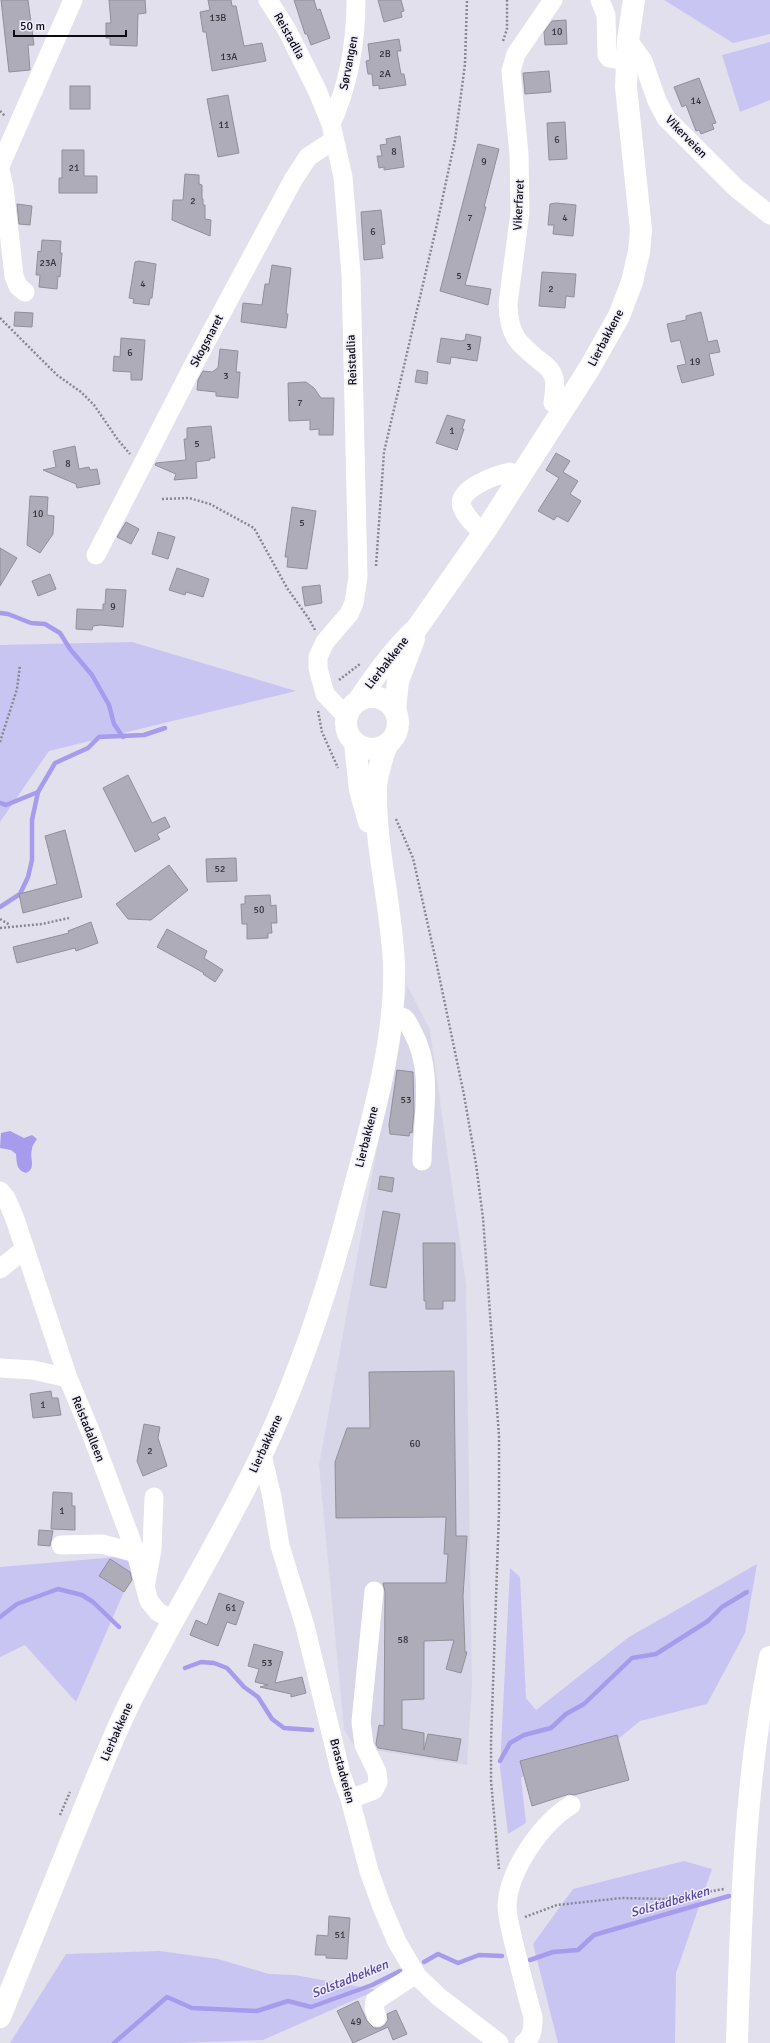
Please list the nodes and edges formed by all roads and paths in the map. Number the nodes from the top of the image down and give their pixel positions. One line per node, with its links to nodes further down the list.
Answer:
1 (73, 0): 10 (street)
2 (268, 0): 9 (street, Reistadlia)
3 (356, 0): 9 (street, Sørvangen)
4 (467, 0): 21 (path)
5 (600, 0): 8 (street)
6 (634, 0): 8 (main road, Lierbakkene)
7 (553, 1): 15 (street, Vikerfaret)
8 (627, 50): 12 (street, Vikerveien); 19 (main road, Lierbakkene)
9 (332, 132): 16 (street, Skogsnaret); 23 (street, Reistadlia)
10 (0, 166)
11 (0, 170): 13 (street)
12 (770, 215)
13 (25, 292)
14 (0, 318): 16 (path)
15 (553, 403)
16 (143, 466): 20 (street, Skogsnaret)
17 (510, 472): 19 (street)
18 (162, 499): 23 (path)
19 (484, 534): 22 (main road, Lierbakkene)
20 (96, 555)
21 (376, 565)
22 (417, 628): 26 (main road, Lierbakkene); 27 (main road, Lierbakkene)
23 (325, 642): 25 (street, Reistadlia)
24 (20, 665): 28 (path)
25 (325, 694): 26 (street, Reistadlia); 31 (path)
26 (352, 708): 27 (main road); 29 (main road)
27 (395, 711): 30 (main road)
28 (0, 742)
29 (354, 743): 30 (main road); 33 (main road, Lierbakkene)
30 (387, 744): 33 (main road, Lierbakkene)
31 (340, 771)
32 (398, 823): 59 (path)
33 (377, 832): 38 (main road, Lierbakkene)
34 (69, 918): 36 (path)
35 (0, 919): 36 (path)
36 (10, 925): 37 (path)
37 (0, 928)
38 (392, 1014): 39 (street); 47 (main road, Lierbakkene)
39 (422, 1161)
40 (0, 1191): 42 (street, Reistadalleen)
41 (0, 1214): 42 (street)
42 (16, 1226): 43 (street, Reistadalleen)
43 (25, 1249): 44 (street); 46 (street, Reistadalleen)
44 (0, 1269)
45 (0, 1368): 46 (street)
46 (68, 1378): 50 (street, Reistadalleen)
47 (262, 1455): 53 (main road, Lierbakkene); 56 (street, Brastadveien)
48 (154, 1497): 51 (street)
49 (61, 1545): 50 (street)
50 (136, 1553): 51 (street, Reistadalleen)
51 (144, 1585): 53 (street, Reistadalleen)
52 (374, 1591): 56 (street)
53 (174, 1621): 63 (main road, Lierbakkene)
54 (770, 1657): 67 (main road)
55 (72, 1787): 58 (path)
56 (350, 1799): 62 (street, Brastadveien)
57 (571, 1805): 61 (street)
58 (58, 1821)
59 (499, 1875)
60 (727, 1888): 61 (path)
61 (509, 1923): 66 (street)
62 (417, 1976): 64 (street); 65 (street, Brastadveien)
63 (0, 2017)
64 (377, 2017)
65 (499, 2043)
66 (524, 2043)
67 (737, 2043)

